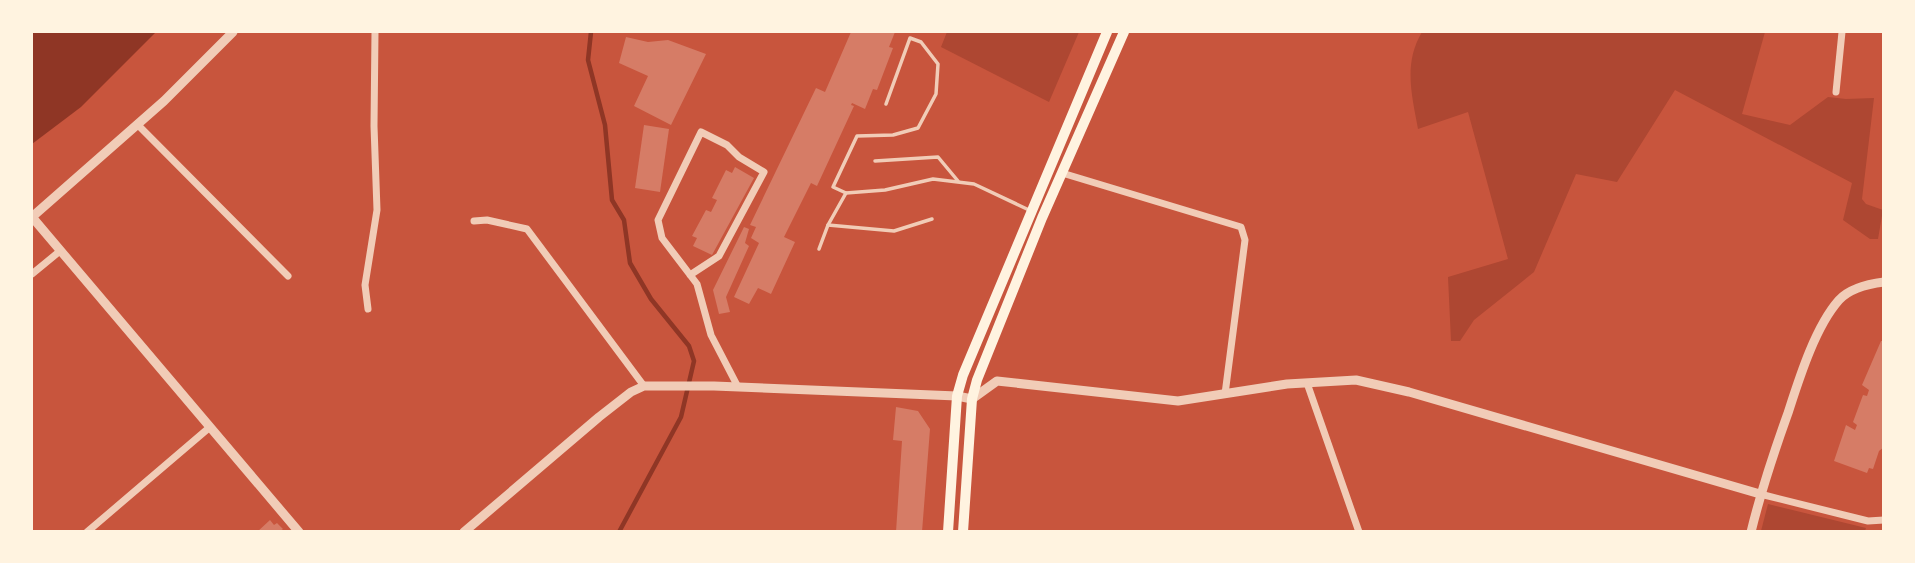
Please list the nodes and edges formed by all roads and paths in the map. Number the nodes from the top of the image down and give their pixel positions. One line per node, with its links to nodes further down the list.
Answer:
1 (233, 32): 8 (street)
2 (375, 32): 24 (street)
3 (1107, 32): 13 (main road)
4 (1124, 32): 10 (main road)
5 (1842, 32): 6 (street)
6 (1836, 92)
7 (886, 104): 12 (lane)
8 (137, 124): 14 (street); 22 (street)
9 (875, 161): 11 (lane)
10 (1062, 173): 28 (street); 30 (main road)
11 (959, 182): 12 (lane); 13 (lane)
12 (846, 193): 17 (lane)
13 (1031, 211): 29 (main road)
14 (32, 217): 19 (street)
15 (932, 219): 17 (lane)
16 (474, 221): 26 (street)
17 (828, 225): 18 (lane)
18 (819, 249)
19 (61, 251): 20 (street); 31 (street)
20 (32, 274)
21 (690, 275): 21 (street); 27 (street)
22 (288, 276)
23 (1884, 282): 32 (street)
24 (368, 309)
25 (1307, 383): 28 (street); 32 (street); 39 (street)
26 (644, 386): 27 (street); 36 (street)
27 (738, 387): 29 (street)
28 (1225, 394): 30 (street)
29 (957, 396): 30 (street); 37 (main road)
30 (972, 399): 38 (main road)
31 (210, 426): 34 (street); 35 (street)
32 (1760, 494): 33 (street); 40 (street)
33 (1884, 520)
34 (87, 531)
35 (299, 531)
36 (464, 531)
37 (948, 531)
38 (963, 531)
39 (1359, 531)
40 (1751, 531)

